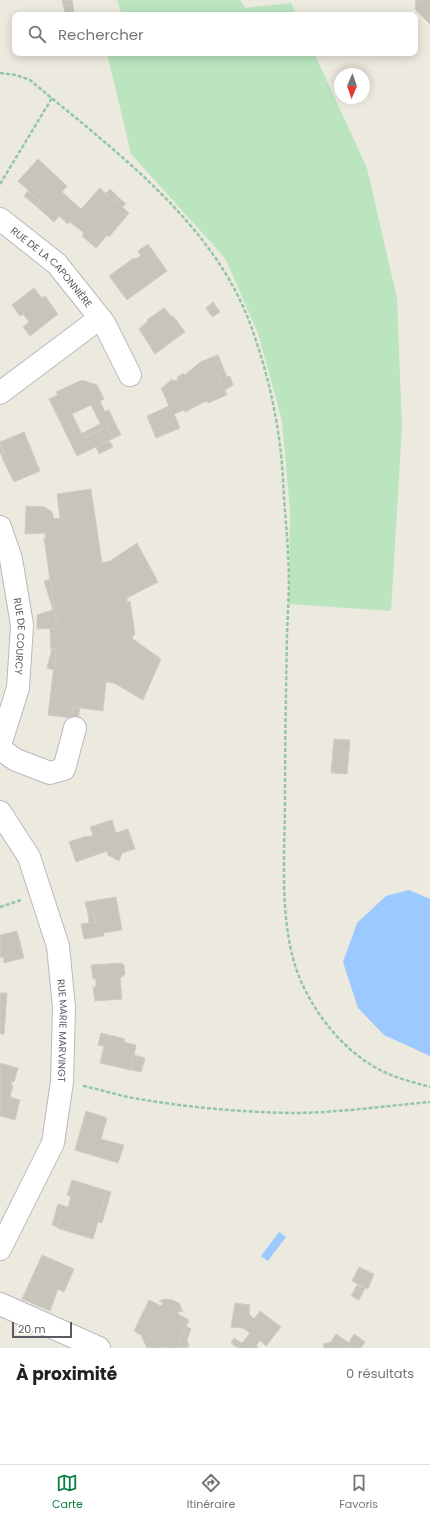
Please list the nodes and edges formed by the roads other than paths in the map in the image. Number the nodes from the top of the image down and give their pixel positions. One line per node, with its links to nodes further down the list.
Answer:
1 (0, 219): 2 (street, RUE DE LA CAPONNIÈRE)
2 (100, 318): 3 (street, RUE DE LA CAPONNIÈRE); 4 (street, RUE DE LA CAPONNIÈRE)
3 (130, 375)
4 (0, 393)
5 (0, 528): 7 (street, RUE DE COURCY)
6 (75, 728): 8 (street)
7 (0, 745)
8 (0, 750)
9 (0, 812): 10 (street, RUE MARIE MARVINGT)
10 (0, 1249)
11 (0, 1304): 12 (street)
12 (99, 1348)

